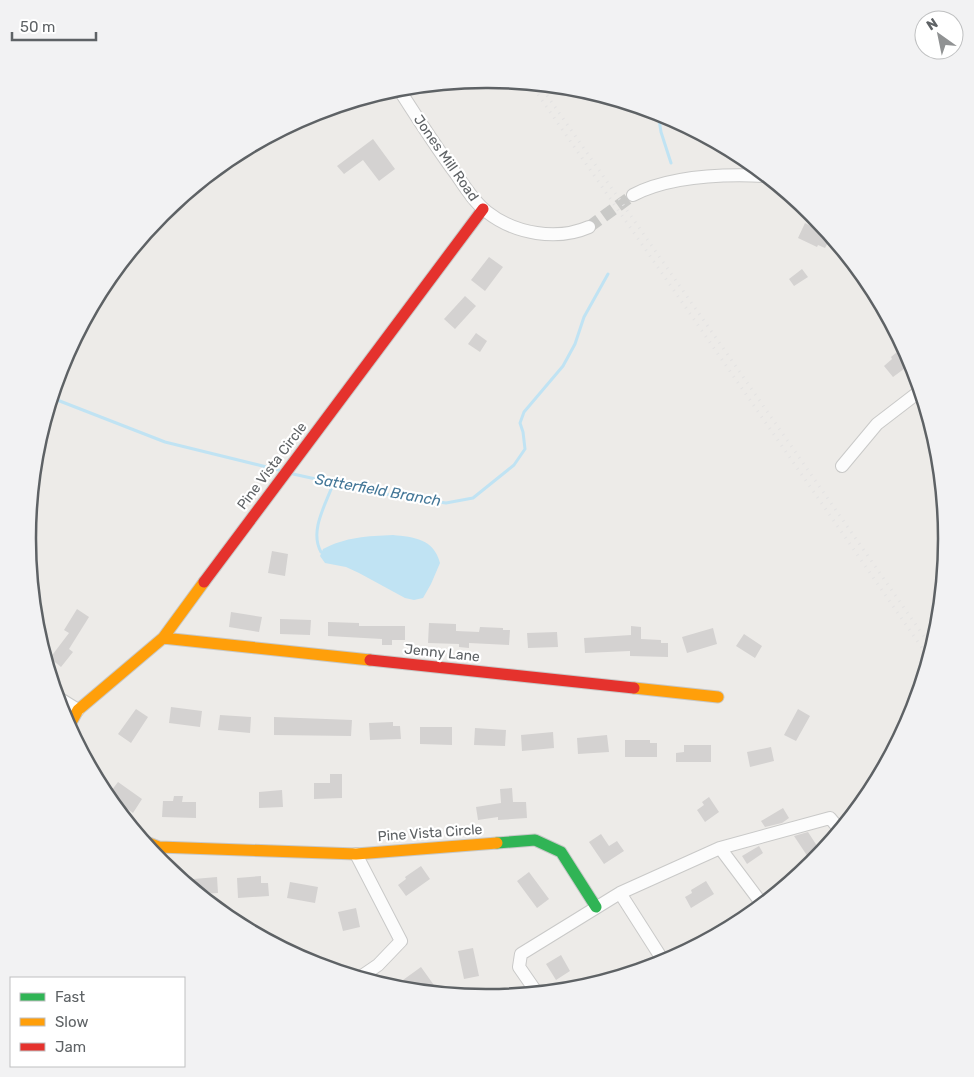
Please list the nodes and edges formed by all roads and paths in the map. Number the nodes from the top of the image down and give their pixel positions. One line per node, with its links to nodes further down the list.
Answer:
1 (403, 95): 4 (street, Jones Mill Road)
2 (753, 176): 3 (street)
3 (633, 195)
4 (483, 209): 5 (street, Jones Mill Road); 8 (street, Pine Vista Circle)
5 (589, 227)
6 (914, 395): 7 (street)
7 (842, 466)
8 (163, 638): 9 (street, Jenny Lane); 11 (street, Pine Vista Circle)
9 (718, 697)
10 (68, 704): 11 (street)
11 (78, 710): 12 (street, Pine Vista Circle)
12 (74, 717)
13 (835, 825): 15 (street)
14 (158, 847): 16 (street, Pine Vista Circle)
15 (720, 848): 17 (street); 18 (street)
16 (356, 854): 19 (street, Pine Vista Circle); 21 (street)
17 (620, 893): 19 (street); 20 (street)
18 (758, 898)
19 (596, 907): 22 (street)
20 (659, 955)
21 (366, 973)
22 (532, 986)

